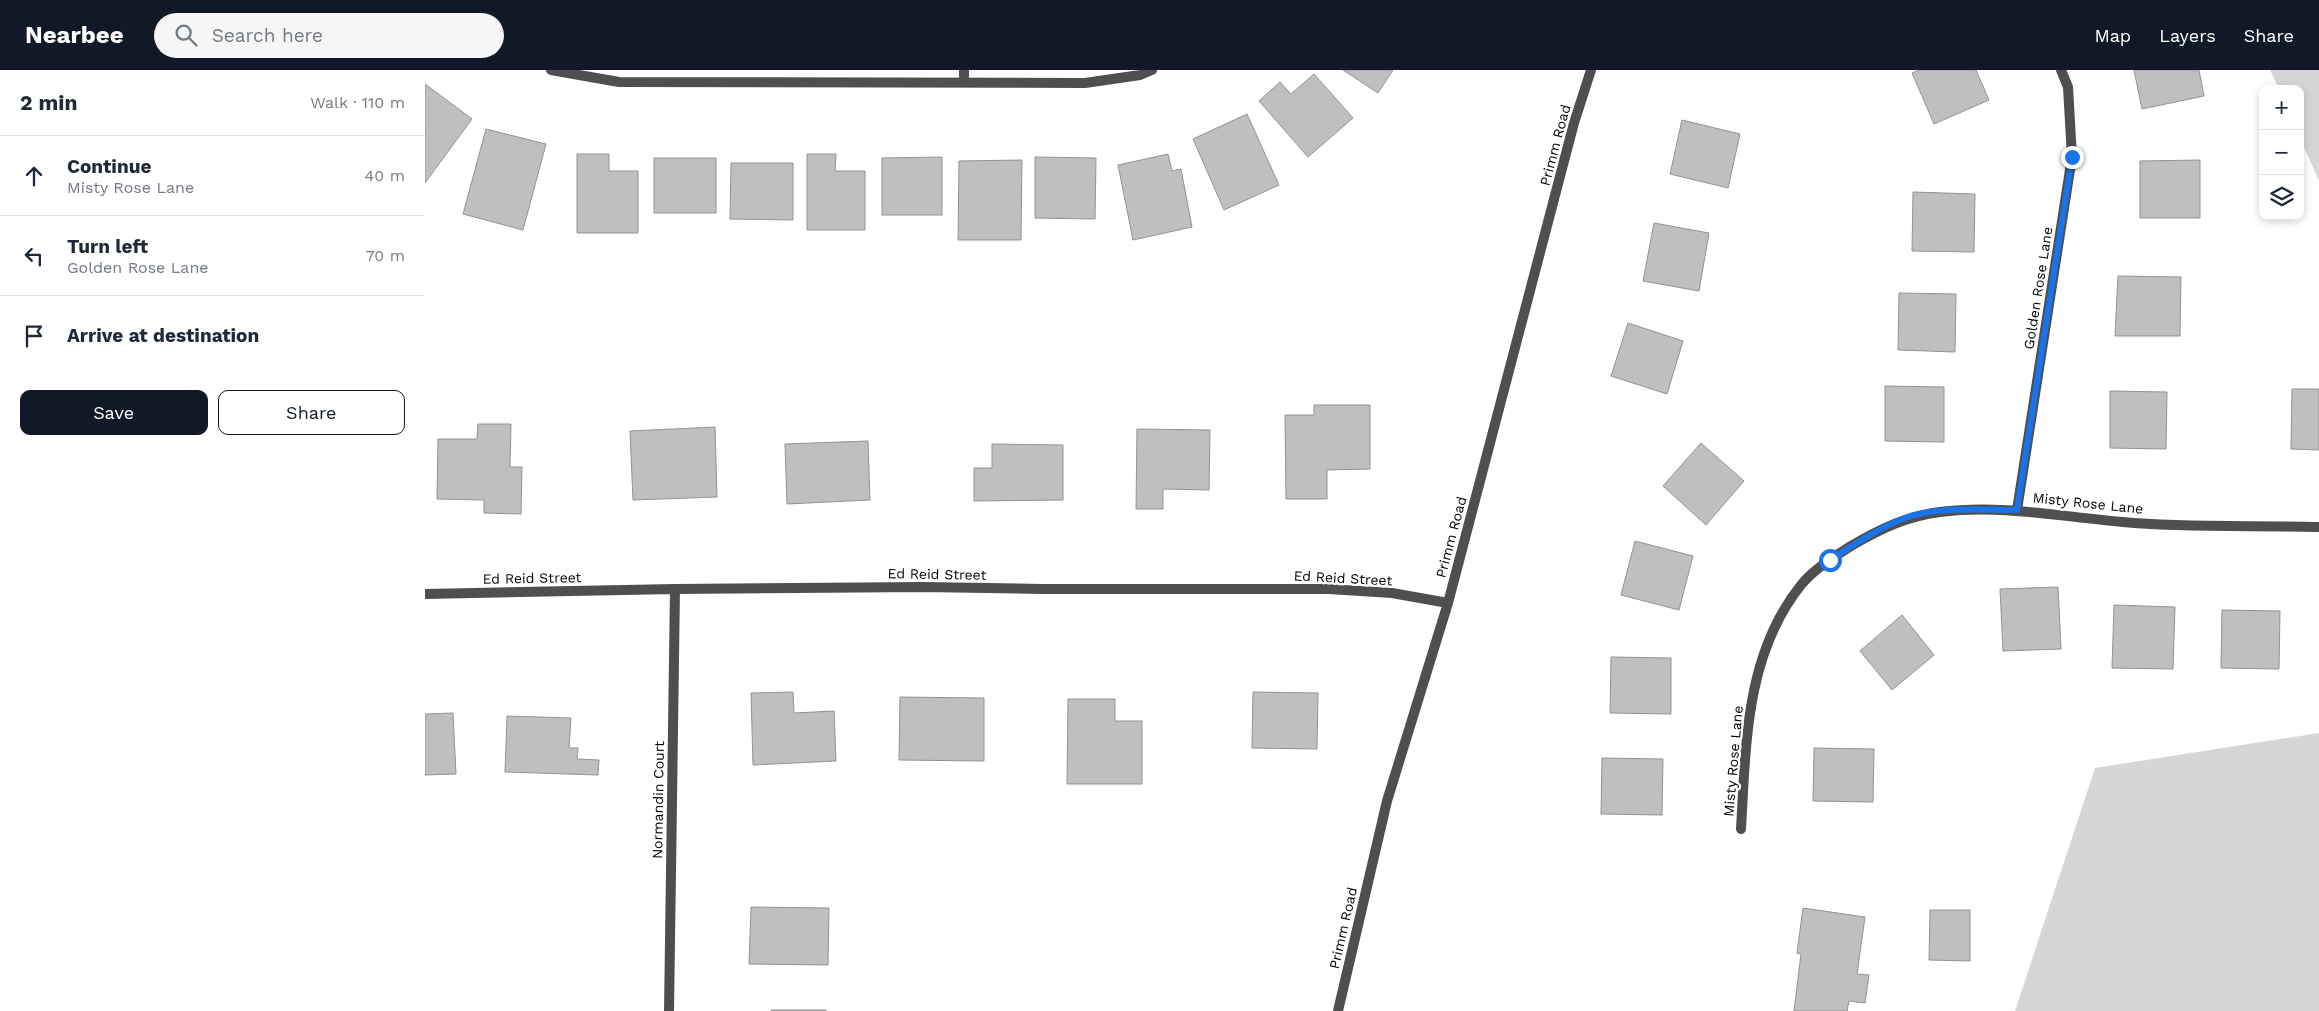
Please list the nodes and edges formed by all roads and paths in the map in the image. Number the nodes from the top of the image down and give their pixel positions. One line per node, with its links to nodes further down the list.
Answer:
1 (551, 70): 6 (street)
2 (964, 70): 6 (street)
3 (1152, 70): 6 (street)
4 (1591, 70): 11 (street, Primm Road)
5 (2061, 70): 7 (street, Golden Rose Lane)
6 (964, 82)
7 (2017, 510): 8 (street, Misty Rose Lane); 12 (street, Misty Rose Lane)
8 (2319, 527)
9 (675, 589): 10 (street, Ed Reid Street); 11 (street, Ed Reid Street); 13 (street, Normandin Court)
10 (425, 594)
11 (1448, 604): 14 (street, Primm Road)
12 (1741, 829)
13 (669, 1011)
14 (1338, 1011)

